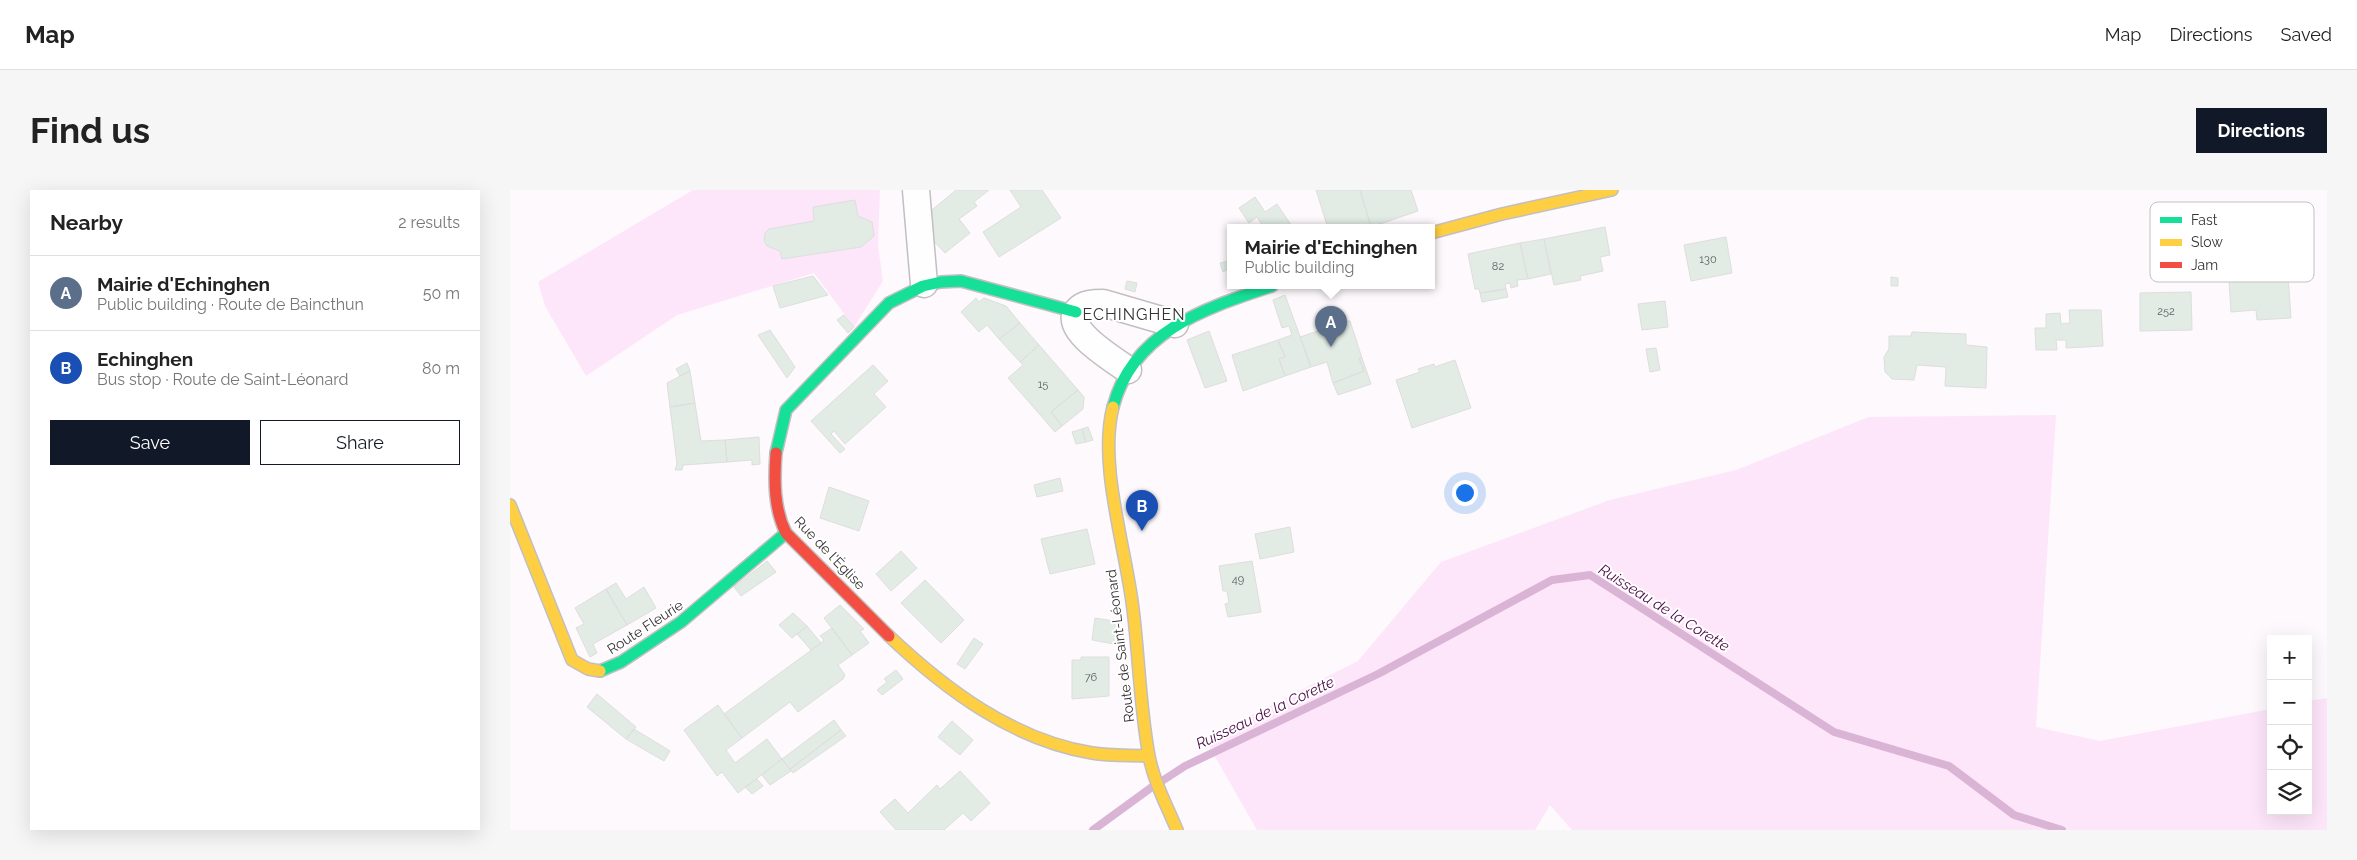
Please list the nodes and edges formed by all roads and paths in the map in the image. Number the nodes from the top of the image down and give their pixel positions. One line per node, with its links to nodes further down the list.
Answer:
1 (916, 190): 4 (street)
2 (1612, 190): 3 (street)
3 (1435, 232)
4 (924, 284): 6 (street, Rue de l'Église); 10 (street, Rue de l'Église)
5 (1263, 289): 7 (street, Route de Saint-Léonard)
6 (1076, 312): 7 (street); 8 (street)
7 (1175, 324): 8 (street, Route de Saint-Léonard)
8 (1128, 370): 11 (street, Route de Saint-Léonard)
9 (510, 505): 10 (street, Route Fleurie)
10 (786, 533): 11 (street, Rue de l'Église)
11 (1151, 761): 12 (street, Route de Saint-Léonard)
12 (1177, 830)

